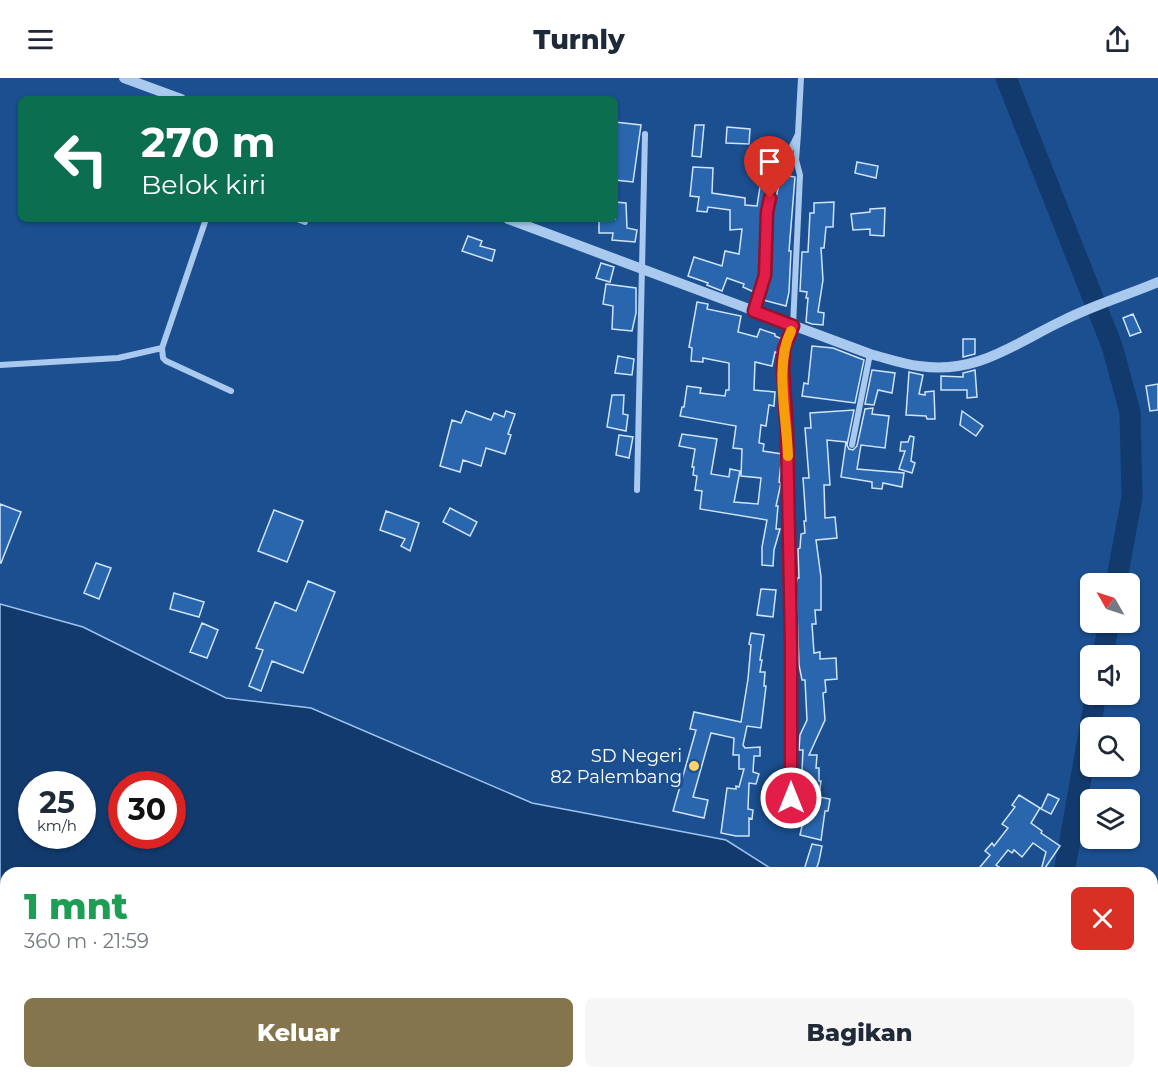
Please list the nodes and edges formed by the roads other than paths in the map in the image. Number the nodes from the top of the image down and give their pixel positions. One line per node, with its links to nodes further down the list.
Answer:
1 (124, 78): 3 (street)
2 (801, 78): 5 (street)
3 (173, 96)
4 (645, 134): 10 (street)
5 (798, 134): 6 (street); 7 (street)
6 (786, 158): 7 (street); 12 (street)
7 (796, 159): 13 (street)
8 (205, 222): 14 (street)
9 (516, 222): 10 (street)
10 (641, 269): 12 (street); 19 (street)
11 (1158, 282): 15 (street)
12 (754, 311): 13 (street)
13 (793, 326): 15 (street); 20 (street)
14 (162, 348): 16 (street); 17 (street)
15 (870, 354): 18 (street)
16 (0, 365)
17 (231, 391)
18 (852, 445)
19 (637, 490)
20 (791, 820)

